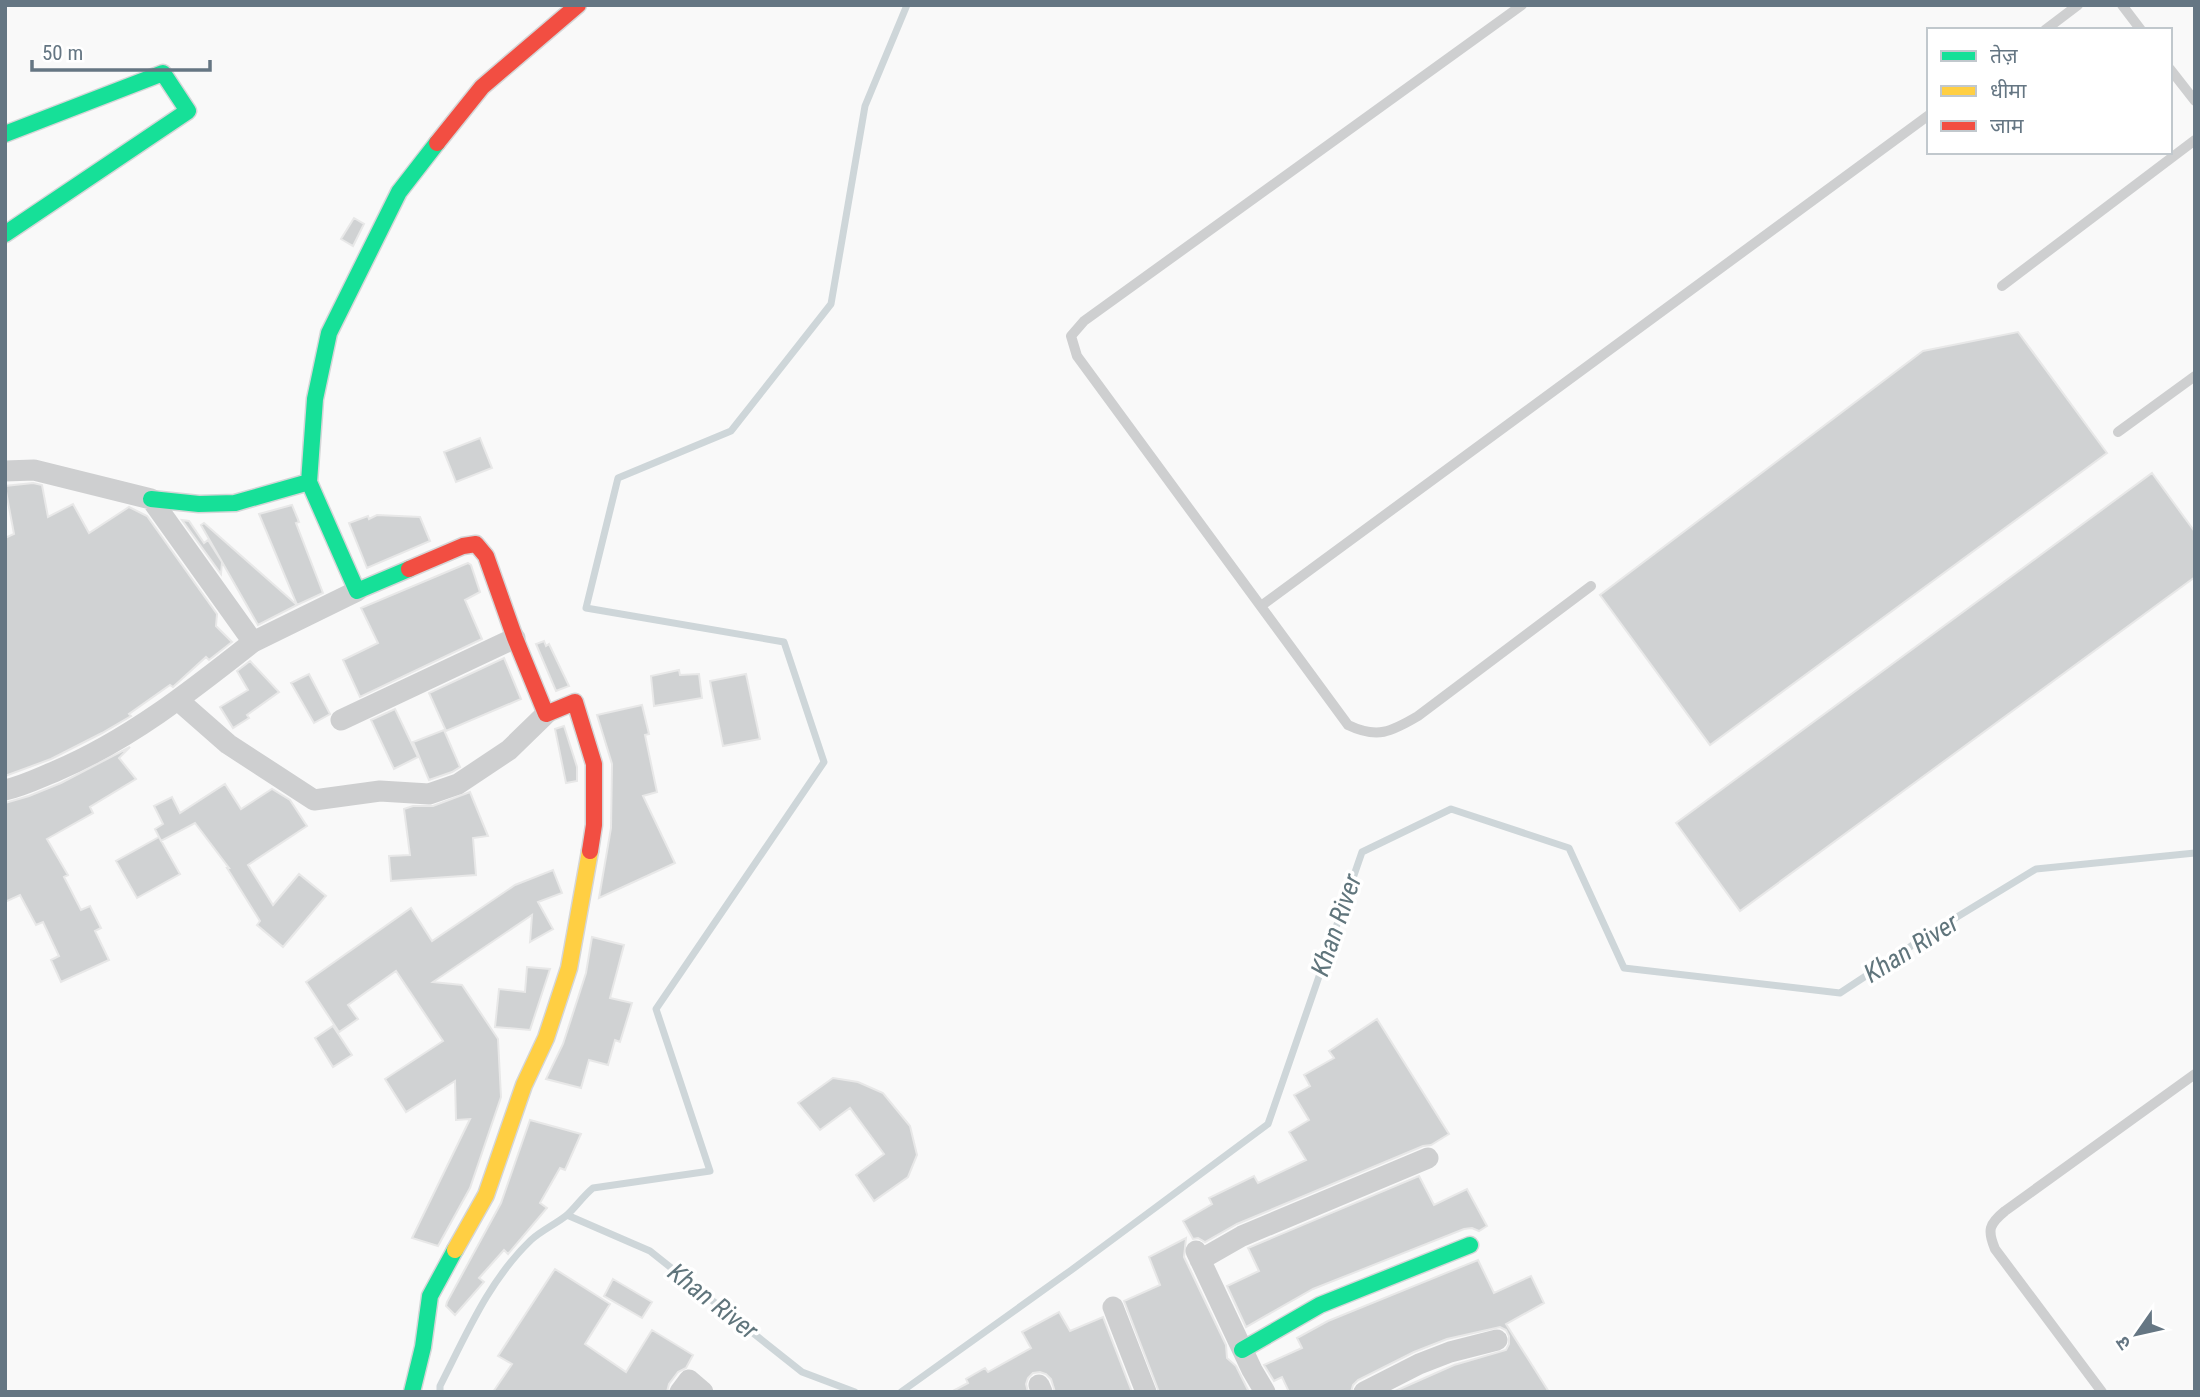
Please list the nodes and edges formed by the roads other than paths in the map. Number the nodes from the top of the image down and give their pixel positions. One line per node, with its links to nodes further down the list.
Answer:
1 (578, 5): 17 (street)
2 (1522, 5): 21 (lane)
3 (2078, 5): 5 (lane)
4 (2122, 5): 6 (lane)
5 (2048, 28)
6 (2139, 28)
7 (2172, 72): 8 (lane)
8 (2195, 101)
9 (1927, 116): 21 (lane)
10 (5, 134): 12 (street)
11 (2195, 140): 13 (lane)
12 (5, 234)
13 (2002, 286)
14 (2195, 376): 15 (lane)
15 (2118, 432)
16 (5, 471): 18 (street)
17 (309, 482): 18 (street); 20 (street)
18 (151, 499): 23 (street)
19 (1591, 586): 21 (lane)
20 (357, 591): 22 (street); 23 (street)
21 (1261, 606)
22 (515, 638): 25 (street); 26 (street)
23 (253, 642): 24 (street)
24 (179, 701): 25 (street); 27 (street)
25 (546, 714): 34 (street)
26 (341, 720)
27 (5, 790)
28 (2195, 1074): 40 (lane)
29 (1428, 1157): 33 (street)
30 (1470, 1245): 33 (street)
31 (1113, 1307): 37 (street)
32 (1497, 1340): 39 (street)
33 (1242, 1350): 38 (street)
34 (412, 1392)
35 (680, 1392): 36 (street)
36 (703, 1392)
37 (1146, 1392)
38 (1265, 1392)
39 (1364, 1392)
40 (2102, 1392)

